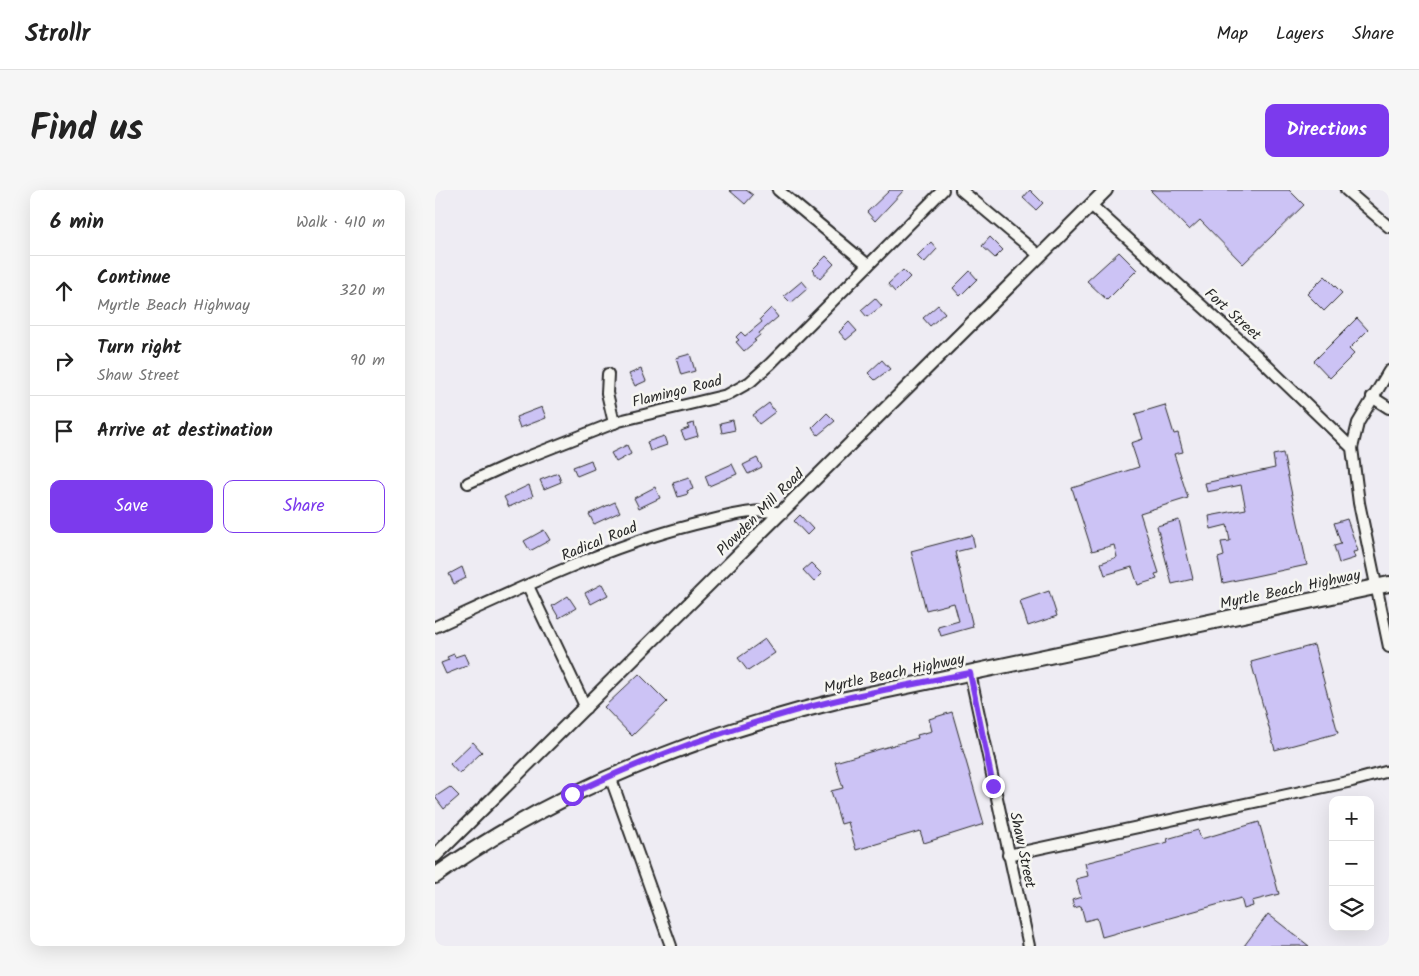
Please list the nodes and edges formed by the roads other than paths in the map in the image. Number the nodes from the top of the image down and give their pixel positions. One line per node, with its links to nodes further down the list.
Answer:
1 (778, 190): 9 (street)
2 (943, 190): 9 (street, Flamingo Road)
3 (961, 190): 8 (street)
4 (1106, 190): 6 (street, Plowden Mill Road)
5 (1346, 190): 7 (street)
6 (1091, 205): 8 (street, Plowden Mill Road); 15 (street, Fort Street)
7 (1389, 227)
8 (1040, 256): 17 (street, Plowden Mill Road)
9 (869, 265): 14 (street, Flamingo Road)
10 (1389, 371): 12 (street)
11 (608, 374): 14 (street)
12 (1372, 397): 13 (street); 15 (street)
13 (1389, 408)
14 (614, 423): 16 (street, Flamingo Road)
15 (1352, 448): 18 (street)
16 (468, 483)
17 (783, 512): 19 (street, Radical Road); 23 (street, Plowden Mill Road)
18 (1383, 585): 21 (street); 22 (main road, Myrtle Beach Highway)
19 (528, 586): 20 (street, Radical Road); 23 (street)
20 (435, 627)
21 (1389, 647)
22 (970, 673): 25 (main road, Myrtle Beach Highway); 26 (street, Shaw Street)
23 (586, 708): 27 (street, Plowden Mill Road)
24 (1389, 771): 26 (street)
25 (610, 776): 28 (main road, Myrtle Beach Highway); 29 (street)
26 (1008, 855): 30 (street, Shaw Street)
27 (435, 856)
28 (435, 876)
29 (671, 946)
30 (1029, 946)

